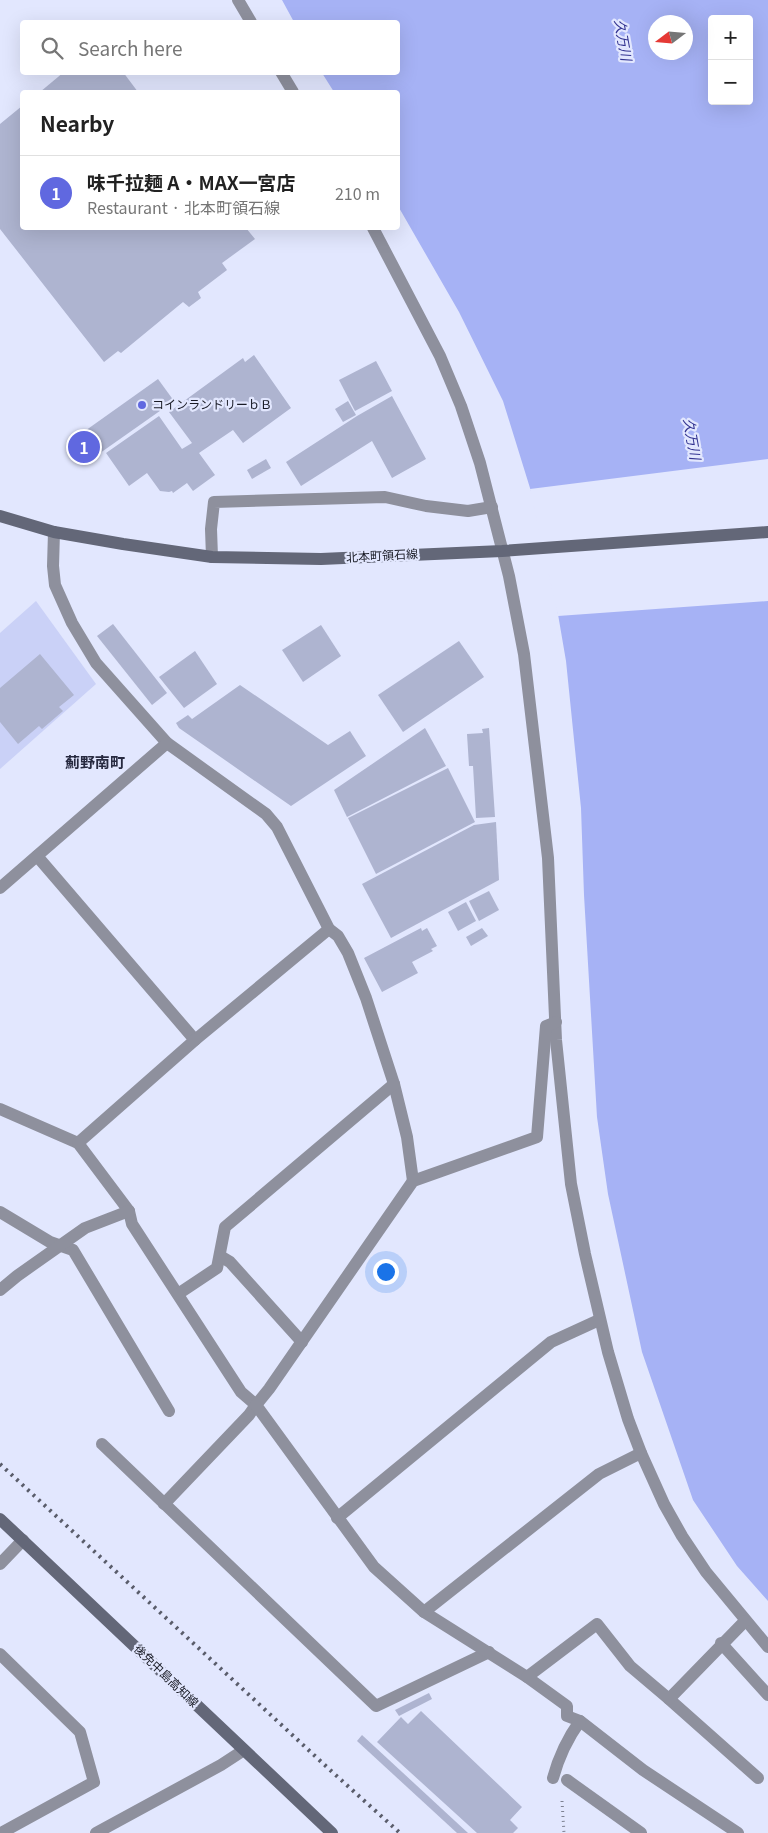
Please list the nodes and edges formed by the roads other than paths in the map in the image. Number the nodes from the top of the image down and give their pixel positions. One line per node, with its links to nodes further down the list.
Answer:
1 (238, 0): 2 (street)
2 (250, 20)
3 (283, 75): 4 (street)
4 (292, 90)
5 (374, 230): 6 (street)
6 (492, 507): 10 (street); 11 (street)
7 (0, 516): 8 (main road, 北本町領石線)
8 (54, 532): 11 (main road, 北本町領石線); 12 (street)
9 (768, 532): 10 (main road, 北本町領石線)
10 (502, 551): 11 (main road, 北本町領石線); 16 (street)
11 (212, 557)
12 (167, 743): 13 (street); 15 (street)
13 (37, 856): 14 (street); 17 (street)
14 (0, 888)
15 (329, 929): 17 (street); 18 (street)
16 (556, 1022): 21 (street); 28 (street)
17 (195, 1040): 20 (street)
18 (394, 1084): 21 (street); 25 (street)
19 (0, 1109): 20 (street)
20 (78, 1143): 22 (street)
21 (413, 1181): 29 (street)
22 (129, 1210): 24 (street); 27 (street)
23 (0, 1212): 24 (street)
24 (61, 1245): 26 (street); 31 (street)
25 (220, 1256): 27 (street); 29 (street)
26 (0, 1290)
27 (178, 1294): 30 (street)
28 (595, 1321): 33 (street); 35 (street)
29 (302, 1342): 30 (street)
30 (256, 1405): 34 (street); 35 (street)
31 (169, 1411)
32 (102, 1444): 34 (street)
33 (636, 1455): 39 (street); 40 (street)
34 (164, 1504): 43 (street)
35 (337, 1518): 39 (street)
36 (0, 1519): 37 (main road, 後免中島高知線)
37 (23, 1540): 38 (street); 49 (main road, 後免中島高知線)
38 (0, 1564)
39 (424, 1612): 43 (street)
40 (745, 1620): 41 (street); 42 (street)
41 (722, 1643): 46 (street); 47 (street)
42 (768, 1647)
43 (489, 1652): 45 (street)
44 (0, 1654): 53 (street)
45 (527, 1676): 47 (street); 48 (street)
46 (768, 1695)
47 (668, 1699): 51 (street)
48 (580, 1721): 50 (street); 57 (street)
49 (244, 1750): 54 (street); 55 (main road, 後免中島高知線)
50 (553, 1778)
51 (758, 1778)
52 (567, 1780): 56 (street)
53 (1, 1833)
54 (96, 1833)
55 (332, 1833)
56 (641, 1833)
57 (738, 1833)

